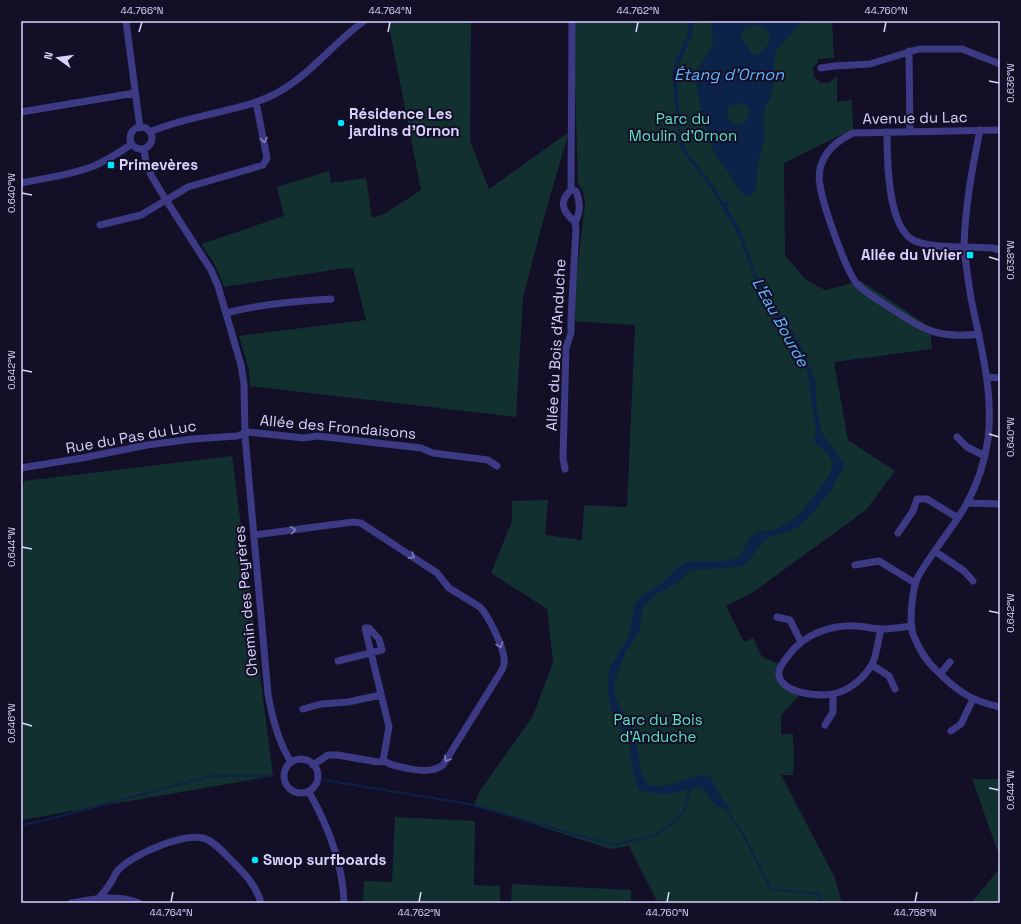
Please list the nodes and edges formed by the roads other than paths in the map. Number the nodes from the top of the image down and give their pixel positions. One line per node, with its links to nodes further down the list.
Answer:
1 (126, 21): 7 (street)
2 (364, 21): 8 (street)
3 (572, 21): 19 (street)
4 (909, 51): 5 (street); 6 (street); 15 (street)
5 (1000, 64)
6 (821, 68)
7 (135, 93): 9 (street); 10 (street)
8 (256, 102): 13 (street); 20 (street, one-way to 20)
9 (21, 112)
10 (140, 128): 13 (street); 16 (street)
11 (980, 130): 12 (street, Avenue du Lac); 15 (street, Avenue du Lac); 23 (street)
12 (1000, 130)
13 (150, 132): 17 (street)
14 (887, 132): 15 (street, Avenue du Lac); 23 (street); 27 (street, Avenue du Lac)
15 (910, 132)
16 (132, 144): 17 (street); 18 (street)
17 (144, 149): 20 (street, Chemin des Peyrères)
18 (21, 183)
19 (571, 190): 21 (street, Allée du Bois d'Anduche); 21 (street)
20 (166, 200): 22 (street); 26 (street, Chemin des Peyrères)
21 (575, 222): 35 (street, Allée du Bois d'Anduche)
22 (100, 225)
23 (964, 247): 24 (street); 27 (street)
24 (1000, 250)
25 (331, 299): 26 (street)
26 (226, 313): 30 (street, Chemin des Peyrères)
27 (978, 334): 28 (street)
28 (987, 377): 29 (street); 32 (street)
29 (1000, 378)
30 (245, 433): 33 (street, Allée des Frondaisons); 34 (street, Rue du Pas du Luc); 40 (street, Chemin des Peyrères)
31 (957, 437): 32 (street)
32 (985, 456): 36 (street)
33 (497, 466)
34 (21, 468)
35 (565, 469)
36 (967, 503): 37 (street); 38 (street)
37 (1000, 504)
38 (958, 518): 39 (street); 41 (street)
39 (898, 533)
40 (254, 535): 61 (street, one-way to 61); 62 (street, Chemin des Peyrères)
41 (936, 552): 43 (street); 44 (street)
42 (855, 565): 44 (street)
43 (973, 580)
44 (915, 583): 46 (street)
45 (777, 617): 48 (street)
46 (912, 626): 47 (street); 52 (street)
47 (881, 629): 48 (street); 51 (street)
48 (801, 642): 55 (street)
49 (338, 660): 54 (street)
50 (950, 662): 52 (street)
51 (872, 665): 53 (street); 55 (street)
52 (940, 674): 56 (street)
53 (895, 689)
54 (381, 695): 58 (street); 61 (street)
55 (833, 695): 59 (street)
56 (973, 700): 57 (street); 60 (street)
57 (1000, 707)
58 (303, 709)
59 (825, 725)
60 (952, 731)
61 (383, 761): 63 (street)
62 (291, 762): 63 (street); 64 (street)
63 (313, 764): 64 (street)
64 (309, 792): 69 (street)
65 (98, 899): 66 (street); 67 (street); 68 (street)
66 (71, 903)
67 (139, 903)
68 (261, 903)
69 (344, 903)

